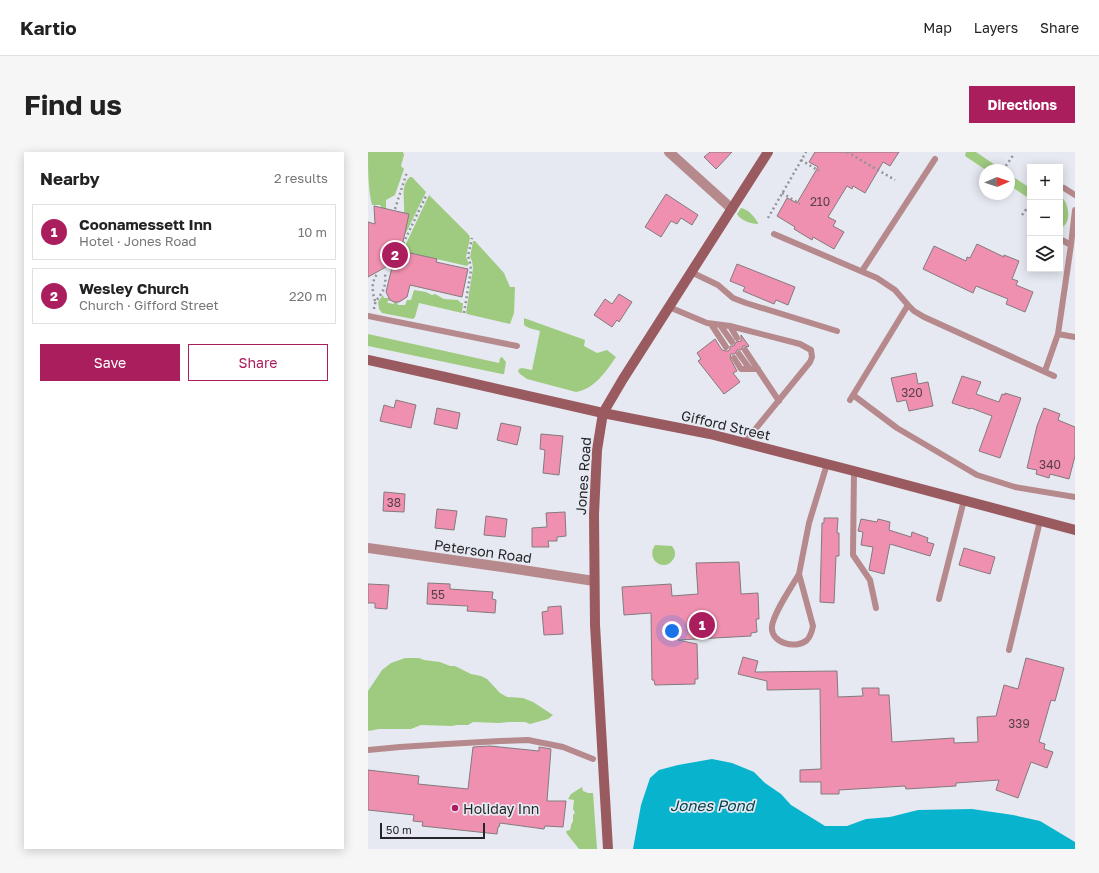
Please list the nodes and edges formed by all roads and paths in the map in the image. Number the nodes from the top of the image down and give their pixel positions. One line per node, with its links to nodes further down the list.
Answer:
1 (670, 152): 17 (street)
2 (768, 152): 17 (main road, Jones Road)
3 (806, 152): 7 (path)
4 (847, 152): 11 (path)
5 (1014, 154): 8 (path)
6 (935, 159): 29 (lane)
7 (801, 160): 9 (path); 13 (path)
8 (1007, 164)
9 (819, 171)
10 (407, 172): 19 (path)
11 (895, 180)
12 (1064, 188): 15 (lane)
13 (782, 193): 16 (path); 22 (path)
14 (427, 194): 28 (path)
15 (1075, 195)
16 (800, 204)
17 (732, 208): 30 (main road, Jones Road)
18 (1027, 208): 21 (path)
19 (396, 209)
20 (1075, 210): 23 (lane)
21 (1022, 215)
22 (768, 218)
23 (1074, 227): 27 (lane)
24 (774, 234): 29 (lane)
25 (472, 238): 36 (path)
26 (1063, 241): 27 (lane)
27 (1071, 245): 42 (lane)
28 (401, 248)
29 (862, 271): 34 (lane)
30 (691, 272): 35 (main road, Jones Road); 41 (lane)
31 (378, 273): 33 (path)
32 (385, 274): 33 (path)
33 (375, 302): 37 (path)
34 (908, 305): 52 (lane); 59 (lane)
35 (669, 307): 38 (lane); 55 (main road, Jones Road)
36 (464, 313)
37 (370, 316): 46 (lane)
38 (712, 324): 39 (lane); 47 (lane)
39 (720, 325): 40 (lane); 45 (lane)
40 (730, 326): 44 (lane); 54 (lane)
41 (837, 330)
42 (1058, 334): 43 (lane); 52 (lane)
43 (1075, 337)
44 (737, 338)
45 (732, 342)
46 (517, 346)
47 (726, 347)
48 (745, 350): 51 (lane)
49 (737, 356): 51 (lane)
50 (368, 360): 55 (main road, Gifford Street)
51 (758, 369): 54 (lane)
52 (1044, 372): 53 (lane)
53 (1054, 376)
54 (780, 400): 56 (lane)
55 (603, 413): 56 (main road, Gifford Street); 65 (main road, Jones Road)
56 (744, 443): 57 (main road, Gifford Street)
57 (827, 464): 58 (main road, Gifford Street); 64 (lane)
58 (854, 471): 60 (main road, Gifford Street); 67 (lane)
59 (1075, 497)
60 (964, 500): 61 (main road, Gifford Street); 66 (lane)
61 (1040, 521): 62 (main road, Gifford Street); 68 (lane)
62 (1075, 530)
63 (368, 548): 65 (street, Peterson Road)
64 (799, 574): 64 (lane)
65 (594, 581): 71 (main road, Jones Road)
66 (939, 599)
67 (876, 608)
68 (1009, 650)
69 (368, 750): 70 (lane)
70 (593, 759)
71 (608, 849)

